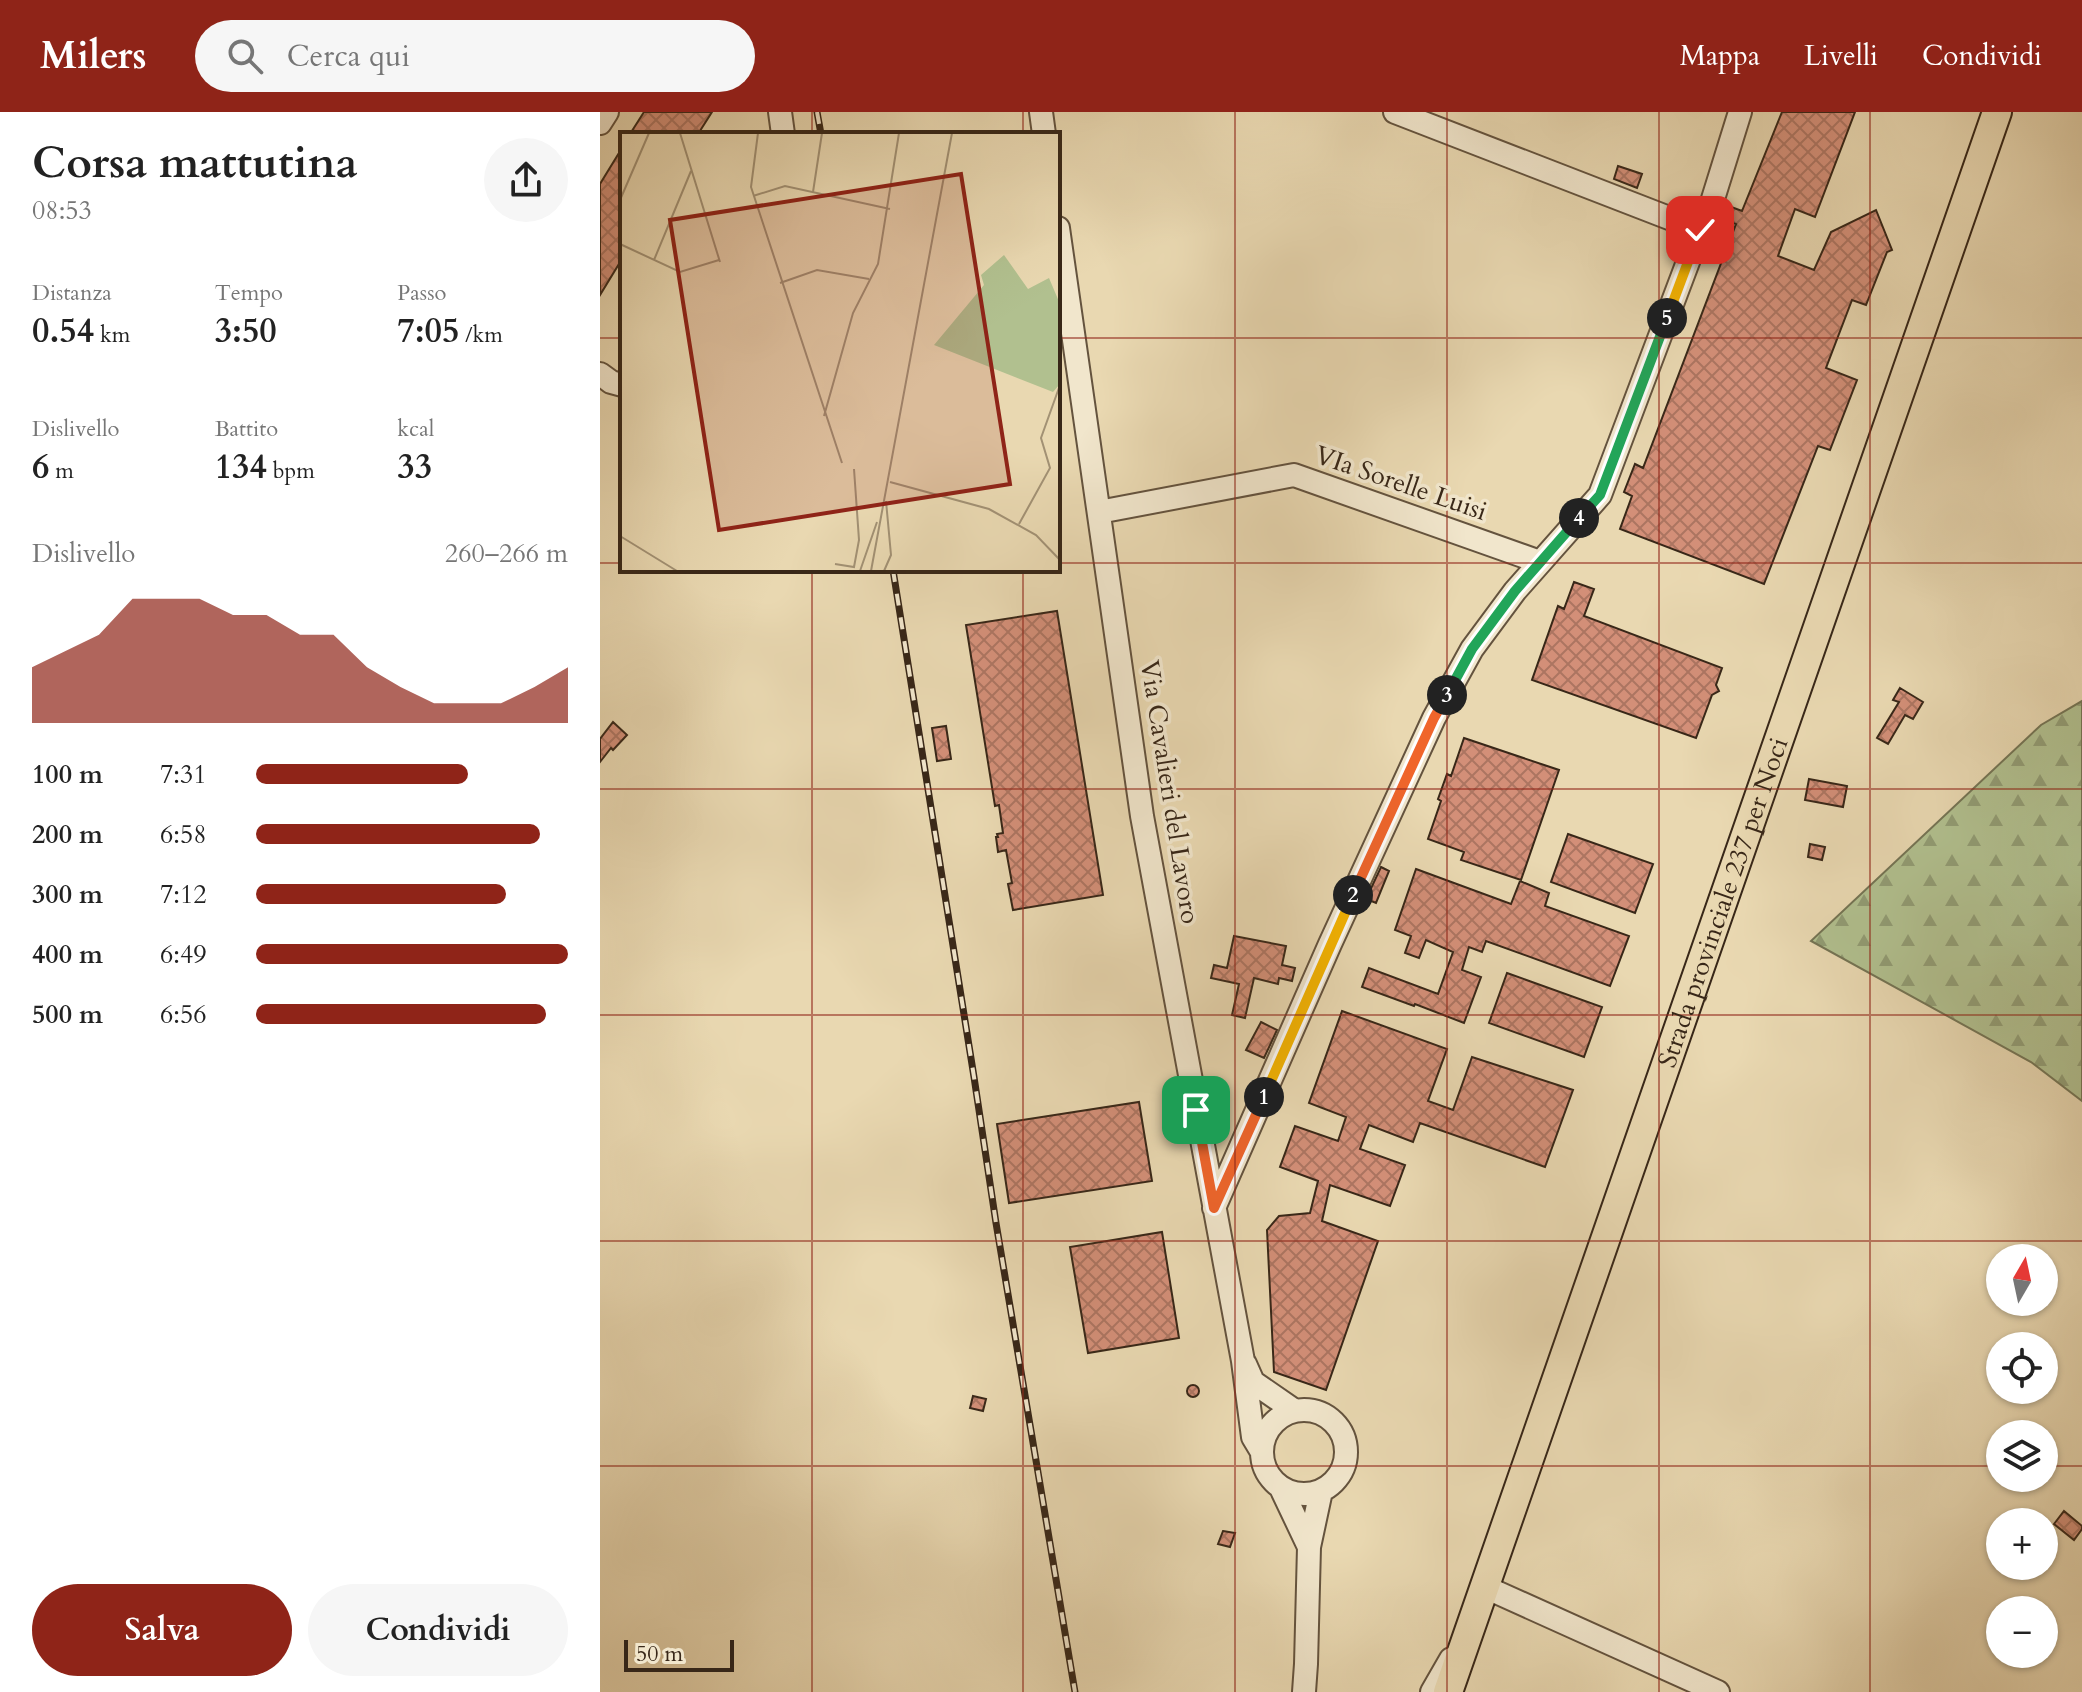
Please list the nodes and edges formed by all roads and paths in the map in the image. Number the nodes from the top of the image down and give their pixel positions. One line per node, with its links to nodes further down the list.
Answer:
1 (607, 112): 7 (street)
2 (780, 112): 8 (street)
3 (1041, 112): 9 (street)
4 (1395, 112): 10 (street)
5 (1740, 112): 10 (street)
6 (1997, 112): 23 (main road, Strada provinciale 237 per Noci)
7 (600, 123)
8 (783, 132)
9 (1044, 132)
10 (1700, 230): 15 (street)
11 (1060, 242): 14 (street, Via Cavalieri del Lavoro)
12 (600, 374): 13 (street)
13 (620, 384)
14 (1099, 512): 15 (street, VIa Sorelle Luisi); 16 (street, Via Cavalieri del Lavoro)
15 (1540, 562): 16 (street)
16 (1214, 1208): 17 (street, Via Cavalieri del Lavoro)
17 (1243, 1361): 18 (street, Via Cavalieri del Lavoro); 19 (street, Via Cavalieri del Lavoro)
18 (1295, 1411): 19 (street); 21 (street, Via Cavalieri del Lavoro)
19 (1262, 1452): 20 (street, Via Cavalieri del Lavoro)
20 (1281, 1488): 21 (street); 22 (street, Via Cavalieri del Lavoro)
21 (1321, 1491): 22 (street)
22 (1309, 1547): 25 (street)
23 (1485, 1587): 24 (main road, Strada provinciale 237 per Noci); 26 (street)
24 (1447, 1688)
25 (1304, 1692)
26 (1718, 1692)

